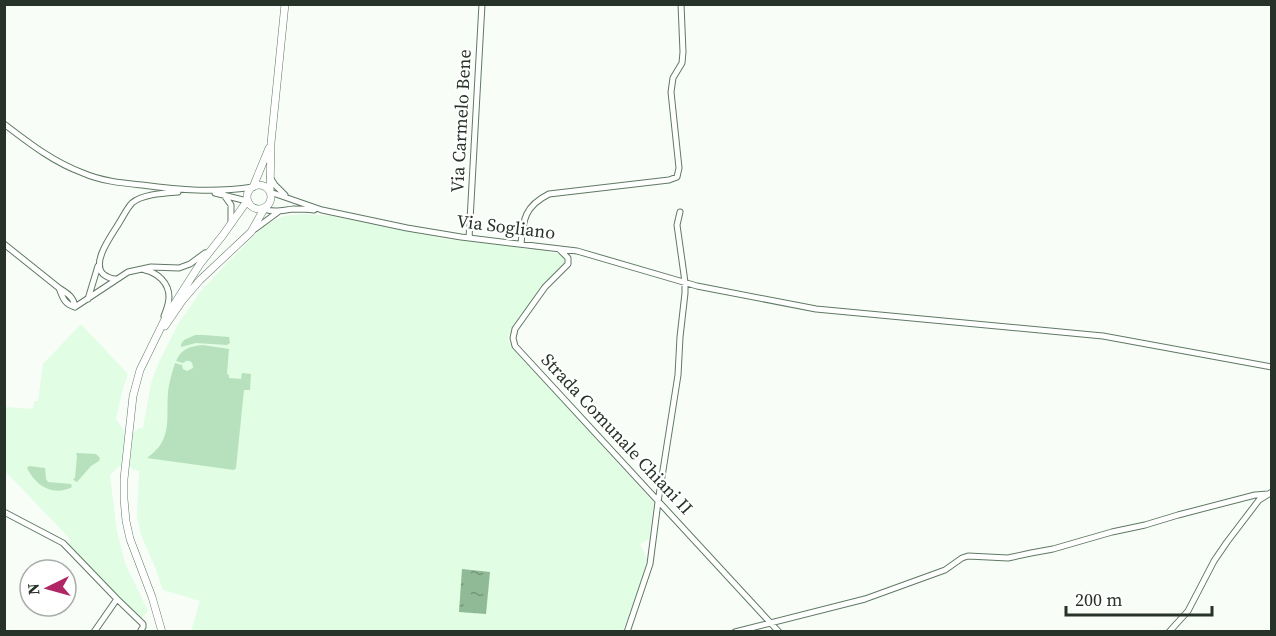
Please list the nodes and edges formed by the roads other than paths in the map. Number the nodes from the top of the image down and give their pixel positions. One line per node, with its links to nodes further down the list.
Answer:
1 (285, 4): 5 (main road)
2 (482, 4): 21 (street, Via Carmelo Bene)
3 (681, 4): 23 (street)
4 (4, 124): 8 (street, Via Sogliano)
5 (271, 143): 6 (main road); 7 (main road)
6 (270, 177): 10 (main road); 12 (street)
7 (253, 187): 9 (street, Via Sogliano); 10 (main road, Via Sogliano); 13 (main road)
8 (186, 190): 9 (street, Via Sogliano); 25 (street)
9 (207, 191): 11 (street, Via Sogliano)
10 (270, 191): 12 (street, Via Sogliano); 14 (main road)
11 (224, 195): 13 (street, Via Sogliano); 18 (street)
12 (288, 199): 15 (street, Via Sogliano)
13 (247, 201): 14 (main road, Via Sogliano); 18 (main road)
14 (264, 209): 16 (street, Via Sogliano); 19 (main road)
15 (322, 210): 16 (street, Via Sogliano); 21 (street, Via Sogliano)
16 (279, 212): 19 (street)
17 (680, 212): 28 (street)
18 (231, 224): 20 (main road)
19 (251, 232): 34 (main road)
20 (223, 236): 26 (street); 33 (main road)
21 (470, 238): 23 (street, Via Sogliano)
22 (4, 244): 29 (street)
23 (521, 244): 24 (street, Via Sogliano)
24 (559, 249): 28 (street, Via Sogliano); 37 (street, Strada Comunale Chiani II)
25 (99, 262): 27 (street); 31 (street)
26 (140, 269): 27 (street); 33 (street)
27 (118, 279): 31 (street)
28 (685, 282): 35 (street, Via Sogliano); 37 (street)
29 (59, 288): 30 (street); 32 (street)
30 (72, 297): 31 (street); 32 (street)
31 (86, 301): 32 (street)
32 (75, 307)
33 (159, 331): 34 (main road)
34 (155, 341): 43 (main road)
35 (1272, 367)
36 (1270, 493): 40 (street); 47 (street)
37 (658, 502): 40 (street, Strada Comunale Chiani II); 44 (street)
38 (4, 512): 39 (street)
39 (117, 599): 41 (street); 42 (street)
40 (771, 622): 45 (street); 46 (street, Strada Comunale Chiani II)
41 (94, 632)
42 (140, 632)
43 (162, 632)
44 (627, 632)
45 (735, 632)
46 (779, 632)
47 (1169, 632)

